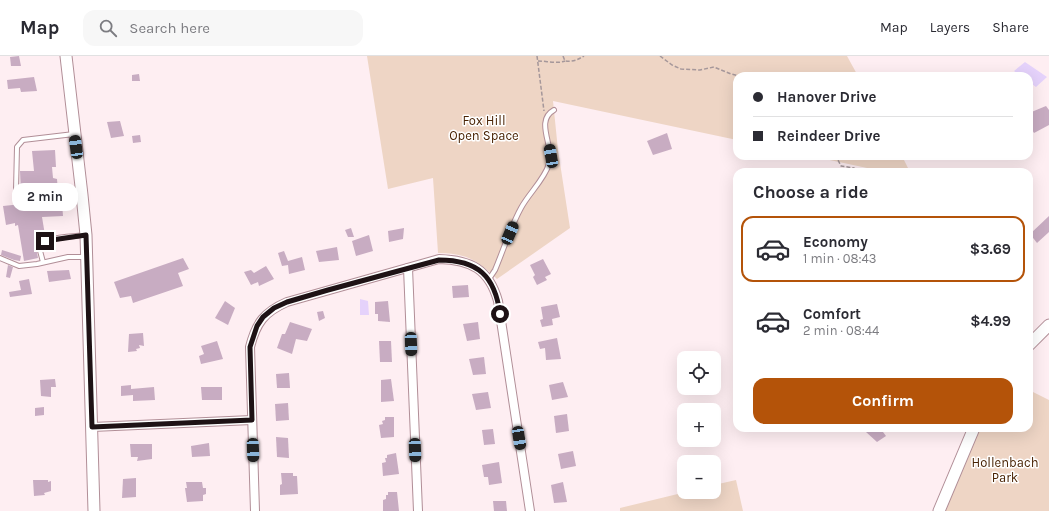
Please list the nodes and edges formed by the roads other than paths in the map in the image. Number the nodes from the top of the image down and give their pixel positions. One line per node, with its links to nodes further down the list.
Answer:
1 (66, 56): 3 (street)
2 (554, 110): 10 (lane)
3 (74, 134): 4 (street); 4 (lane)
4 (82, 195): 5 (street)
5 (86, 235): 6 (street); 8 (lane)
6 (86, 257): 8 (lane); 14 (street)
7 (0, 258): 8 (lane)
8 (43, 262)
9 (408, 268): 10 (street); 13 (street); 18 (street)
10 (489, 280): 19 (street)
11 (1049, 325): 12 (street)
12 (1033, 341)
13 (252, 420): 14 (street); 17 (street)
14 (92, 427): 16 (street)
15 (972, 432): 20 (street)
16 (94, 511)
17 (255, 511)
18 (418, 511)
19 (530, 511)
20 (939, 511)

